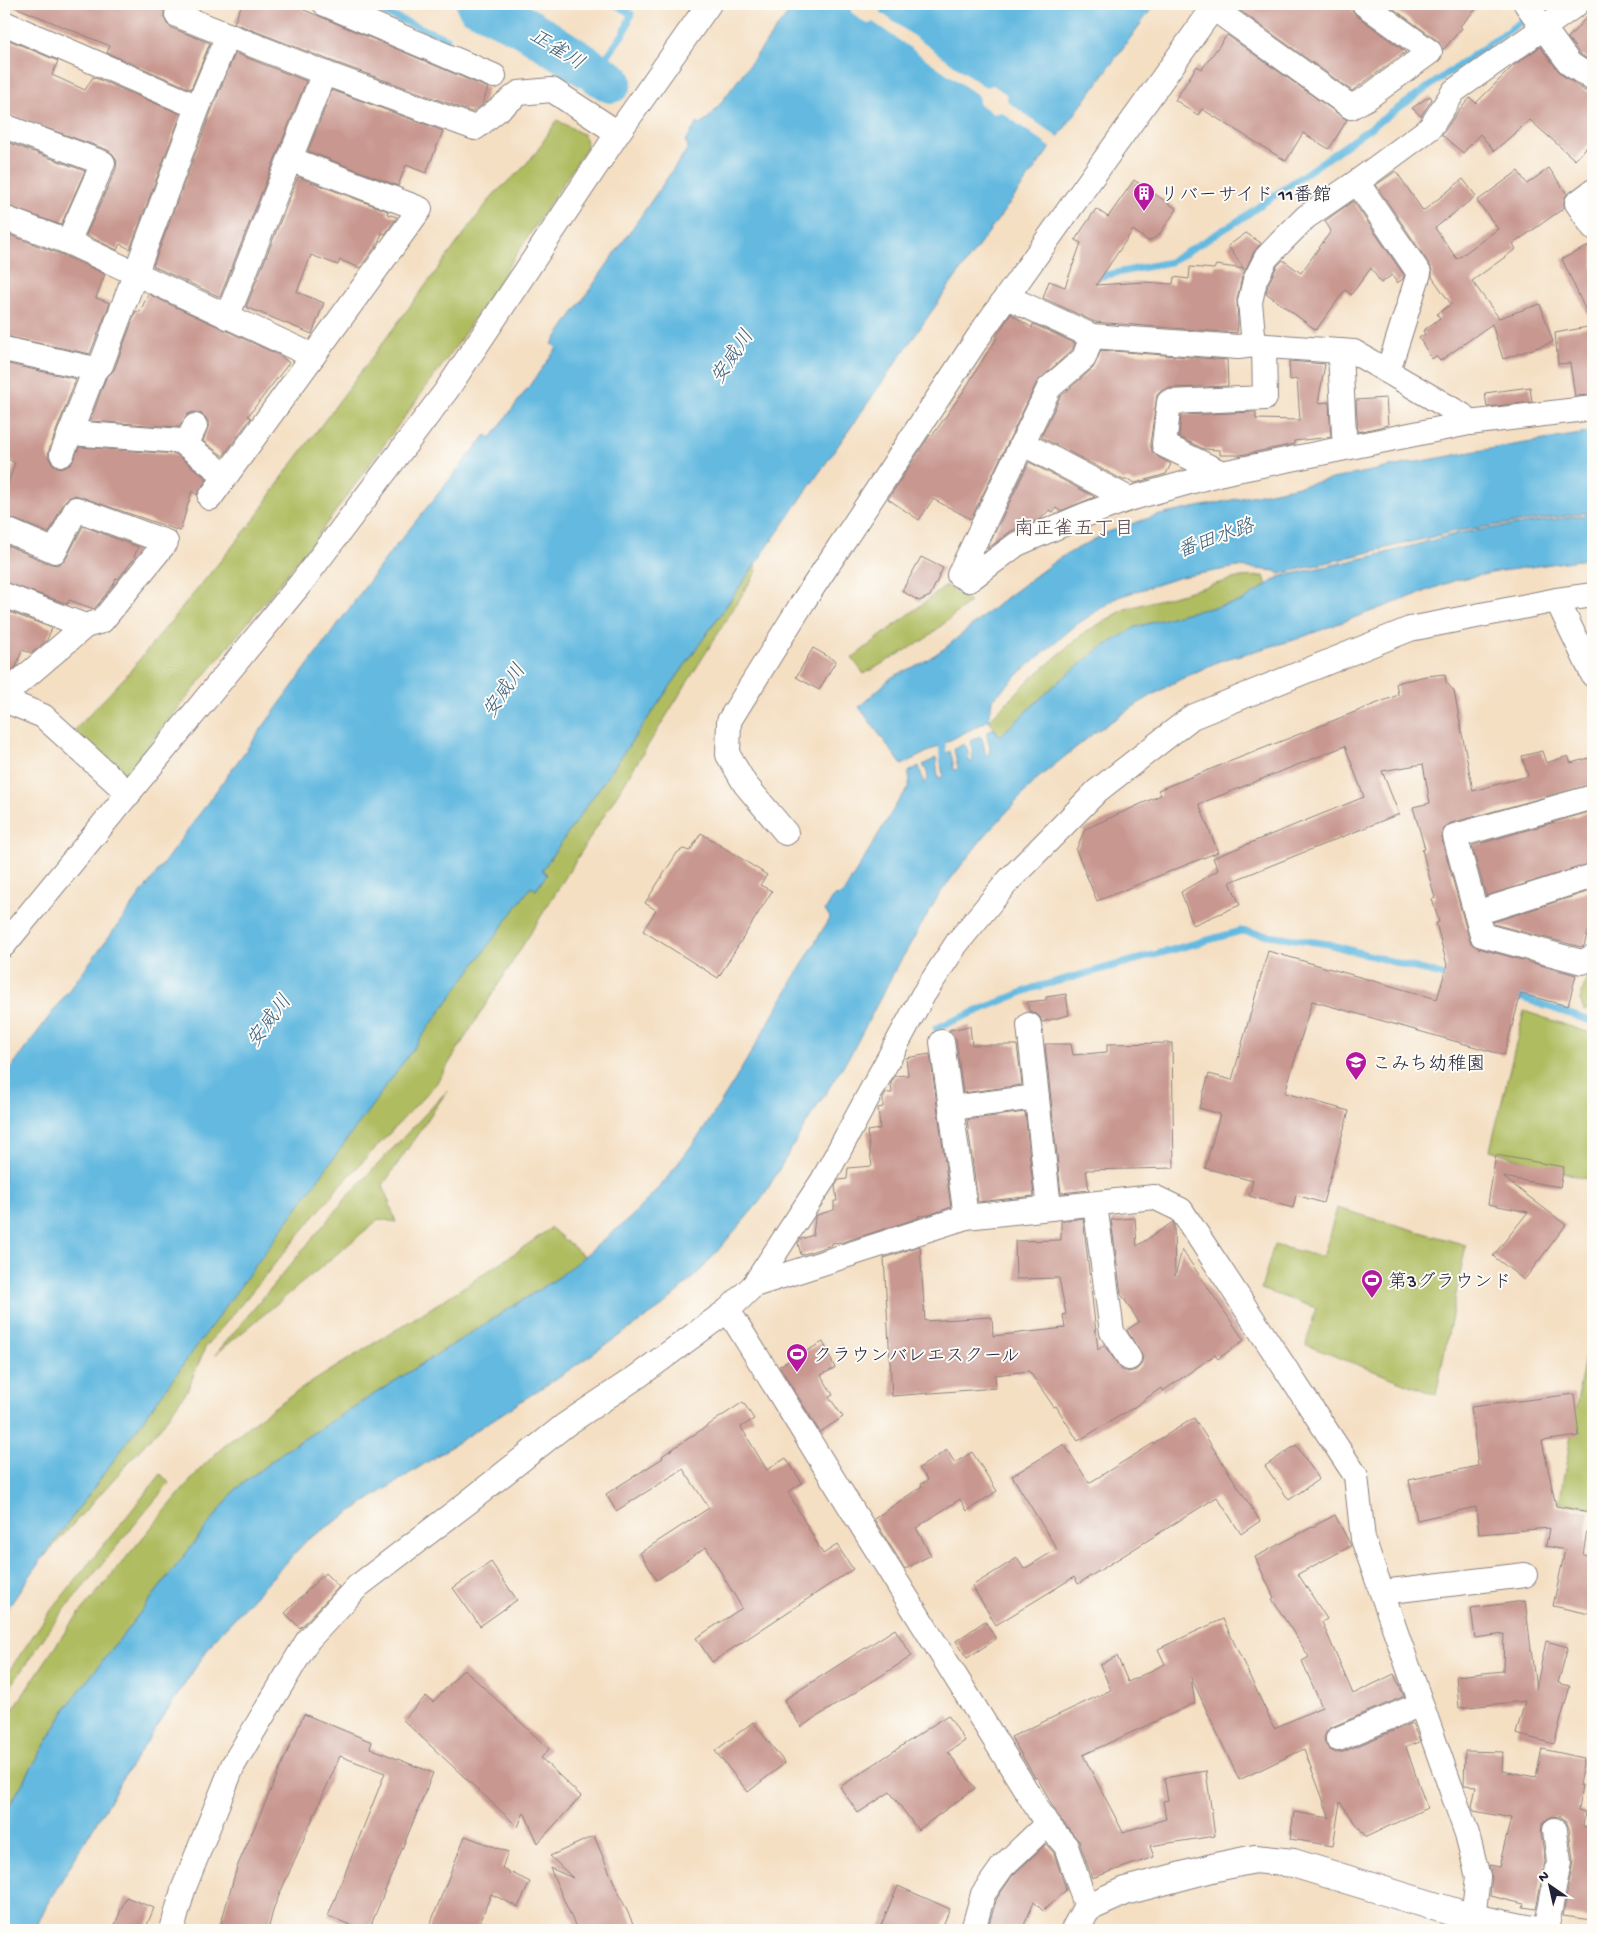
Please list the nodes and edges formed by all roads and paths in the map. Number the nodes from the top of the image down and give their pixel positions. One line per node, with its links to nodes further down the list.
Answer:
1 (325, 4): 11 (street)
2 (709, 4): 15 (street)
3 (1364, 4): 5 (street)
4 (1577, 4): 7 (street)
5 (1215, 6): 23 (street)
6 (177, 15): 9 (street)
7 (1535, 17): 12 (street); 17 (street)
8 (4, 23): 13 (street)
9 (228, 35): 10 (street); 13 (street)
10 (324, 73): 15 (street); 16 (street)
11 (494, 76)
12 (1593, 79)
13 (198, 107): 22 (street)
14 (4, 126): 21 (street)
15 (618, 133): 48 (street)
16 (290, 159): 24 (street); 29 (street)
17 (1357, 182): 26 (street); 31 (street)
18 (1593, 190): 20 (street)
19 (4, 218): 21 (street)
20 (1593, 227)
21 (68, 242): 22 (street)
22 (135, 274): 24 (street); 30 (street)
23 (1007, 297): 25 (street); 50 (street)
24 (227, 317): 29 (street)
25 (1092, 336): 26 (street); 35 (street)
26 (1259, 346): 28 (street); 36 (street)
27 (4, 349): 30 (street)
28 (1340, 351): 31 (street); 34 (street)
29 (313, 356): 37 (street)
30 (95, 369): 37 (street)
31 (1388, 371): 33 (street)
32 (1593, 408): 33 (street)
33 (1469, 423): 36 (street)
34 (1344, 435)
35 (1022, 443): 39 (street); 39 (street)
36 (1222, 473): 39 (street)
37 (226, 476): 38 (street)
38 (210, 498)
39 (1130, 499)
40 (4, 529): 44 (street)
41 (4, 594): 44 (street)
42 (1593, 595): 43 (street)
43 (1557, 600): 45 (street); 62 (street)
44 (85, 626): 46 (street)
45 (1593, 675)
46 (4, 695)
47 (4, 700): 48 (street)
48 (129, 794): 53 (street)
49 (1593, 797): 52 (street)
50 (786, 833)
51 (1593, 876): 52 (street)
52 (1476, 913): 54 (street)
53 (4, 945)
54 (1593, 957)
55 (1029, 1025): 57 (street)
56 (942, 1042): 58 (street)
57 (1037, 1097): 58 (street); 60 (street)
58 (951, 1108): 61 (street)
59 (1095, 1204): 60 (street); 64 (street); 66 (street)
60 (1049, 1208): 61 (street)
61 (966, 1217): 62 (street)
62 (754, 1285): 63 (street)
63 (728, 1310): 69 (street); 73 (street)
64 (1129, 1358)
65 (1525, 1575): 66 (street)
66 (1382, 1592): 67 (street)
67 (1421, 1704): 68 (street); 71 (street)
68 (1338, 1738)
69 (1047, 1824): 72 (street); 74 (street)
70 (1556, 1830): 76 (street)
71 (1473, 1918): 72 (street); 75 (street)
72 (1081, 1919)
73 (172, 1930)
74 (973, 1930)
75 (1532, 1930)
76 (1546, 1930)

